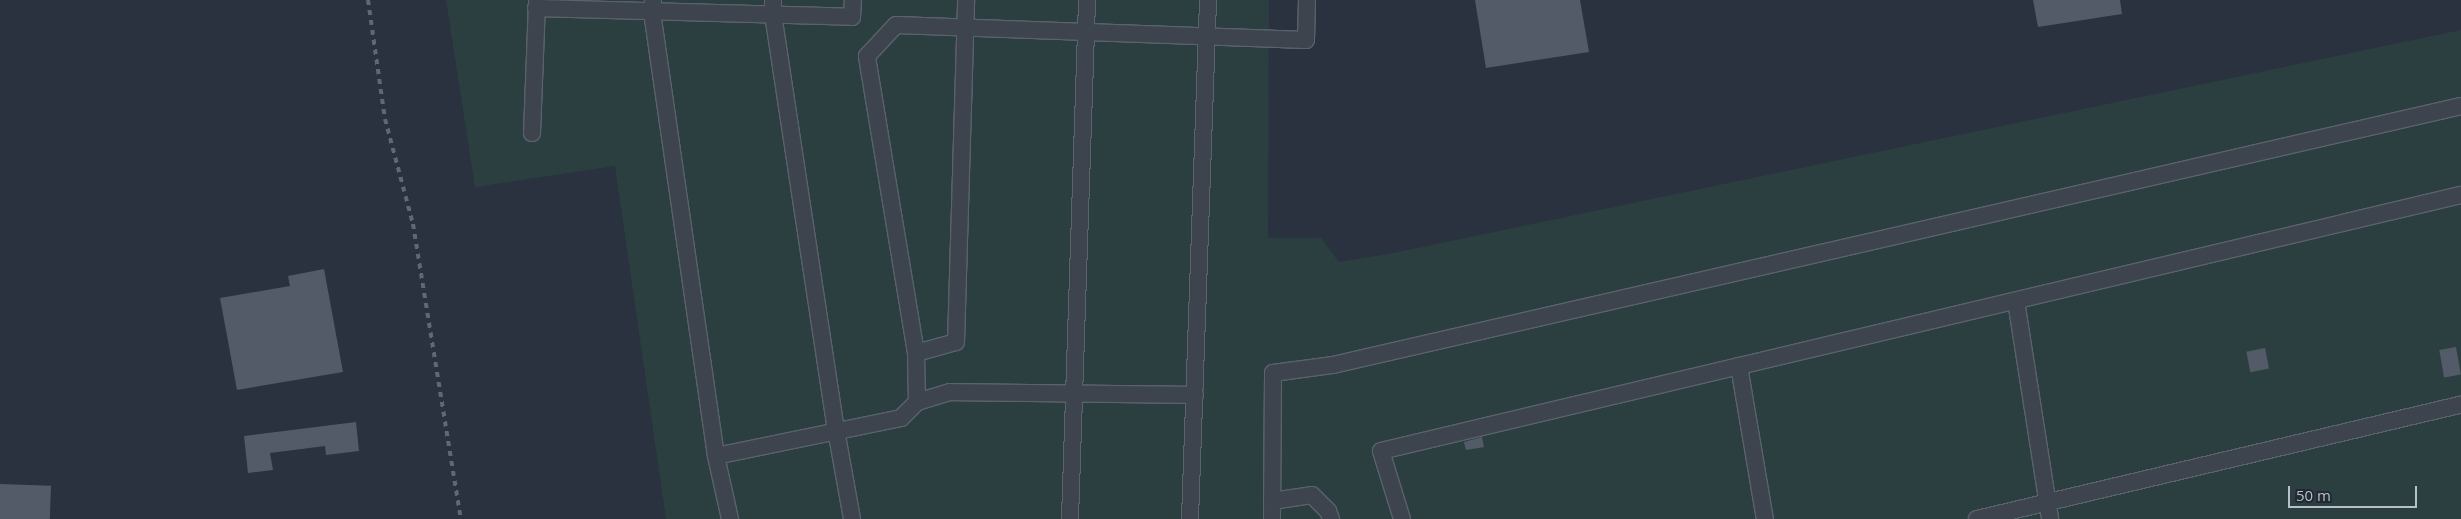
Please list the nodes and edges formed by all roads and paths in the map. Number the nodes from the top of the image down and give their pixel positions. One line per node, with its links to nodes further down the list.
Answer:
1 (853, 0): 8 (street)
2 (966, 0): 9 (street)
3 (1087, 0): 10 (street)
4 (1208, 0): 11 (street)
5 (1307, 0): 11 (street)
6 (536, 4): 7 (street); 13 (street)
7 (653, 6): 8 (street); 23 (street)
8 (773, 7): 22 (street)
9 (964, 28): 10 (street); 16 (street); 16 (street)
10 (1086, 32): 11 (street); 18 (street)
11 (1206, 37): 19 (street)
12 (2461, 106): 24 (street)
13 (532, 133)
14 (2461, 195): 15 (street)
15 (2016, 301): 17 (street); 25 (street)
16 (916, 353): 20 (street)
17 (1739, 366): 32 (street); 33 (street)
18 (1074, 394): 19 (street); 20 (street); 28 (street)
19 (1195, 396): 29 (street)
20 (917, 402): 22 (street)
21 (2461, 405): 25 (street)
22 (836, 430): 23 (street); 27 (street)
23 (716, 456): 26 (street)
24 (1272, 501): 30 (street); 31 (street)
25 (2049, 511): 34 (street)
26 (730, 519)
27 (852, 519)
28 (1070, 519)
29 (1190, 519)
30 (1272, 519)
31 (1331, 519)
32 (1402, 519)
33 (1765, 519)
34 (1977, 519)

